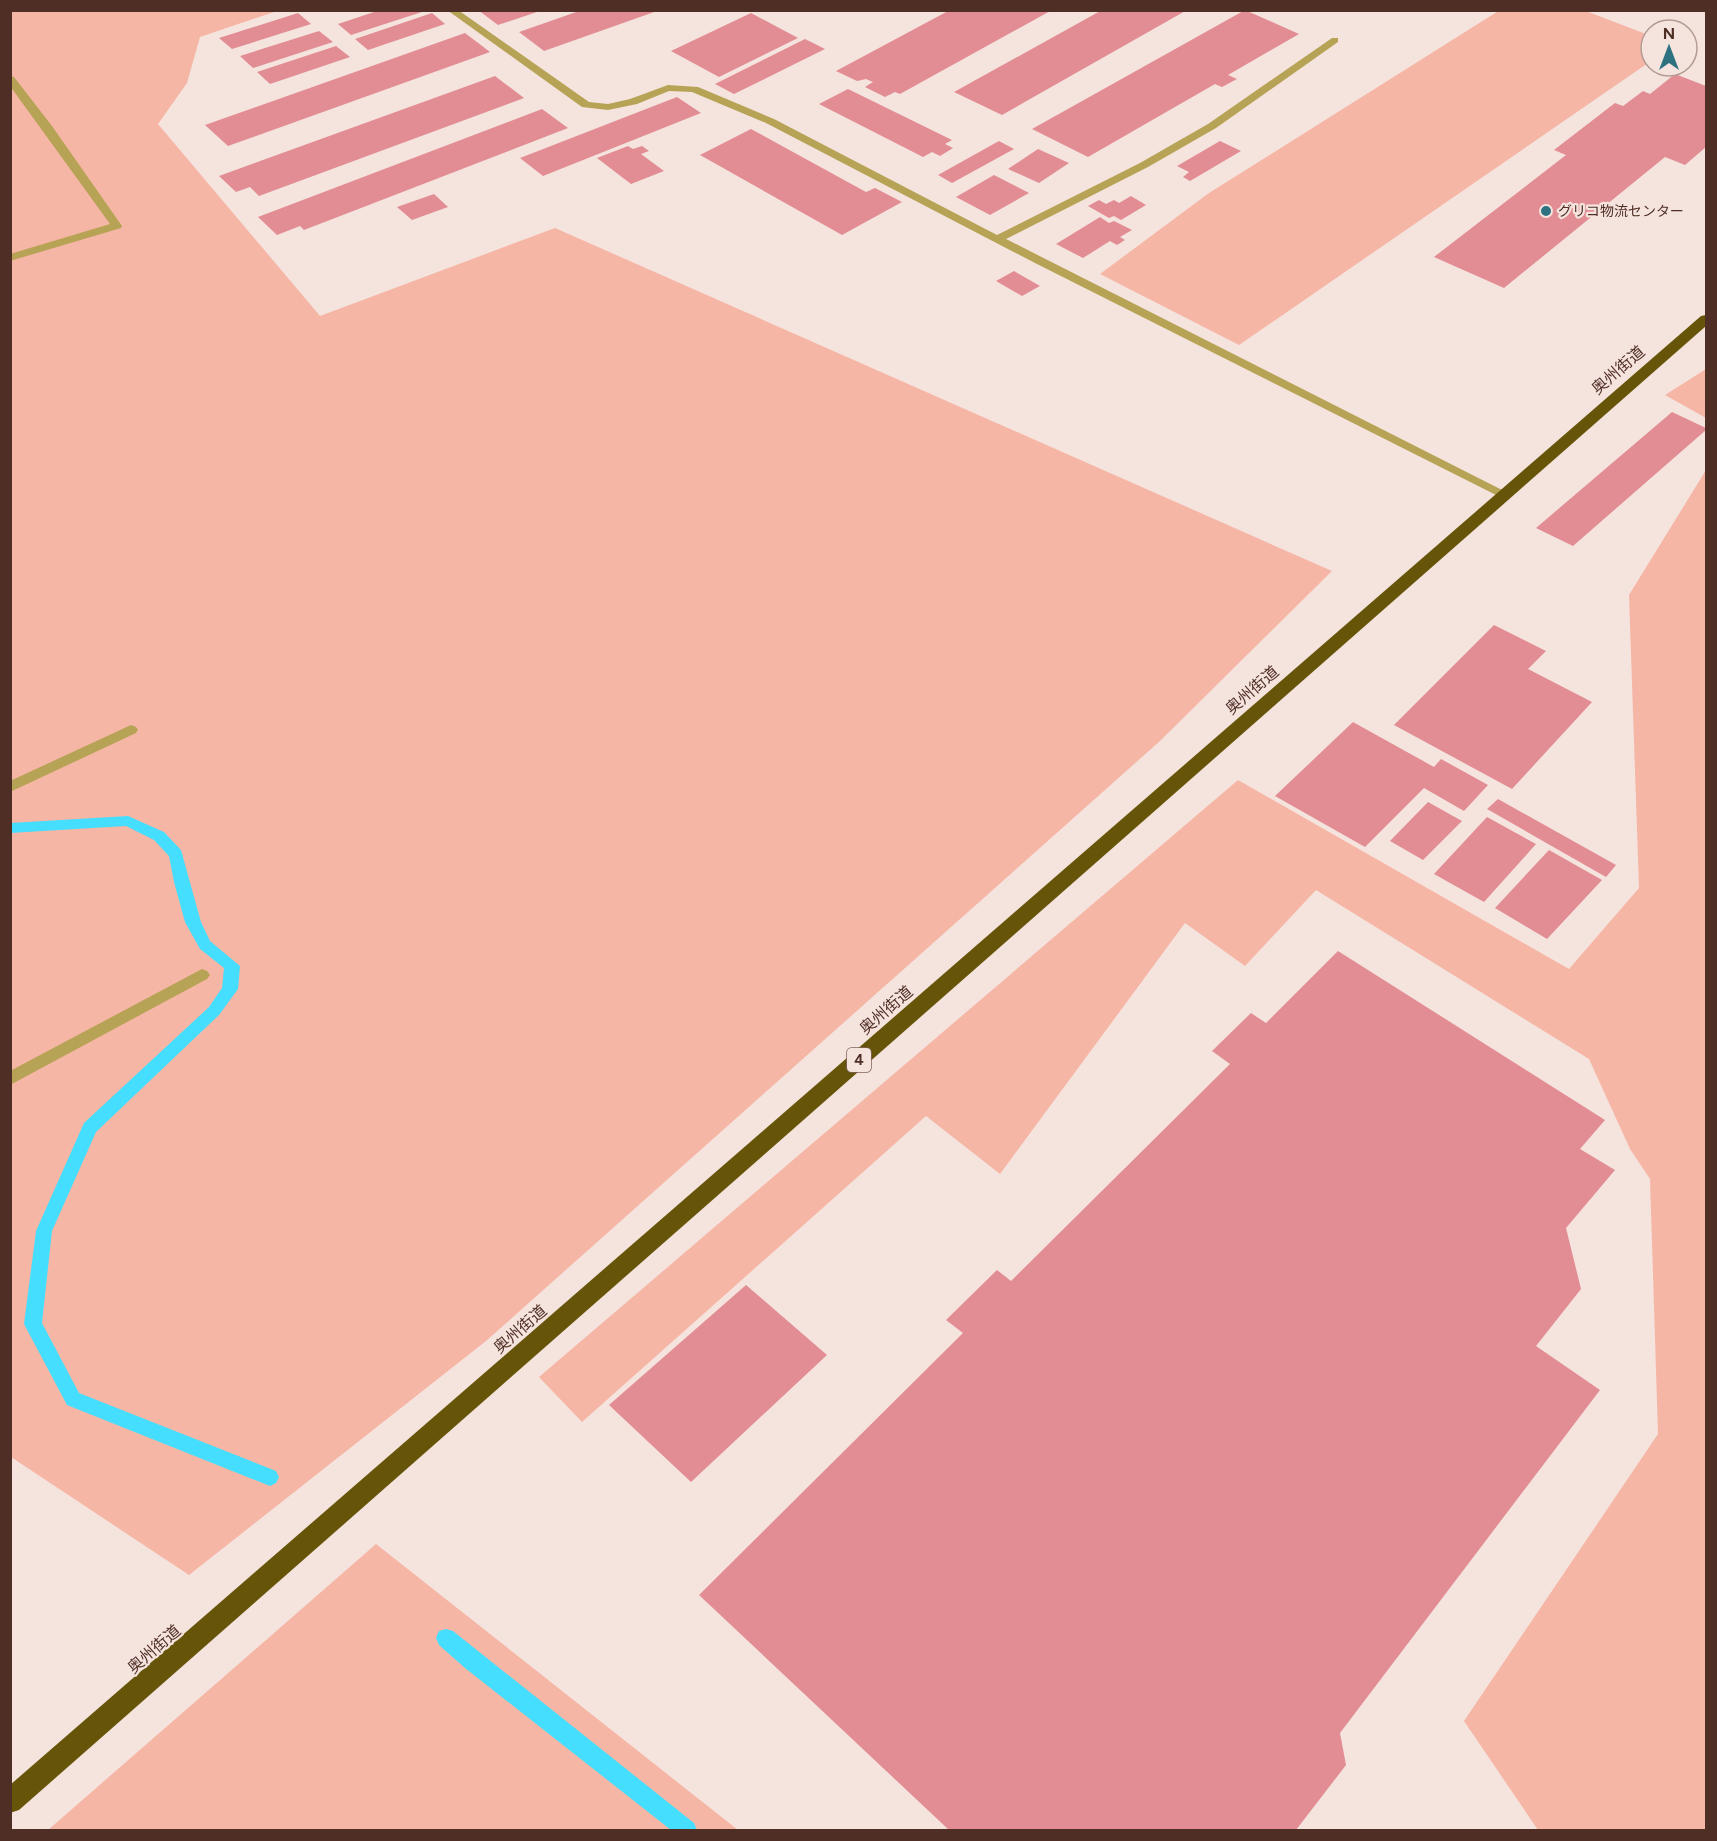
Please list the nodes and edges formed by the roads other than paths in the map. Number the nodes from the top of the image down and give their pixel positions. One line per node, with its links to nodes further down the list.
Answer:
1 (451, 10): 4 (lane)
2 (1335, 40): 4 (lane)
3 (10, 79): 5 (lane)
4 (998, 239): 7 (lane)
5 (10, 258)
6 (1707, 319): 7 (highway, 奥州街道 / 4)
7 (1506, 495): 12 (highway, 奥州街道 / 4)
8 (131, 730): 9 (lane)
9 (10, 787)
10 (202, 975): 11 (lane)
11 (10, 1079)
12 (10, 1800)

